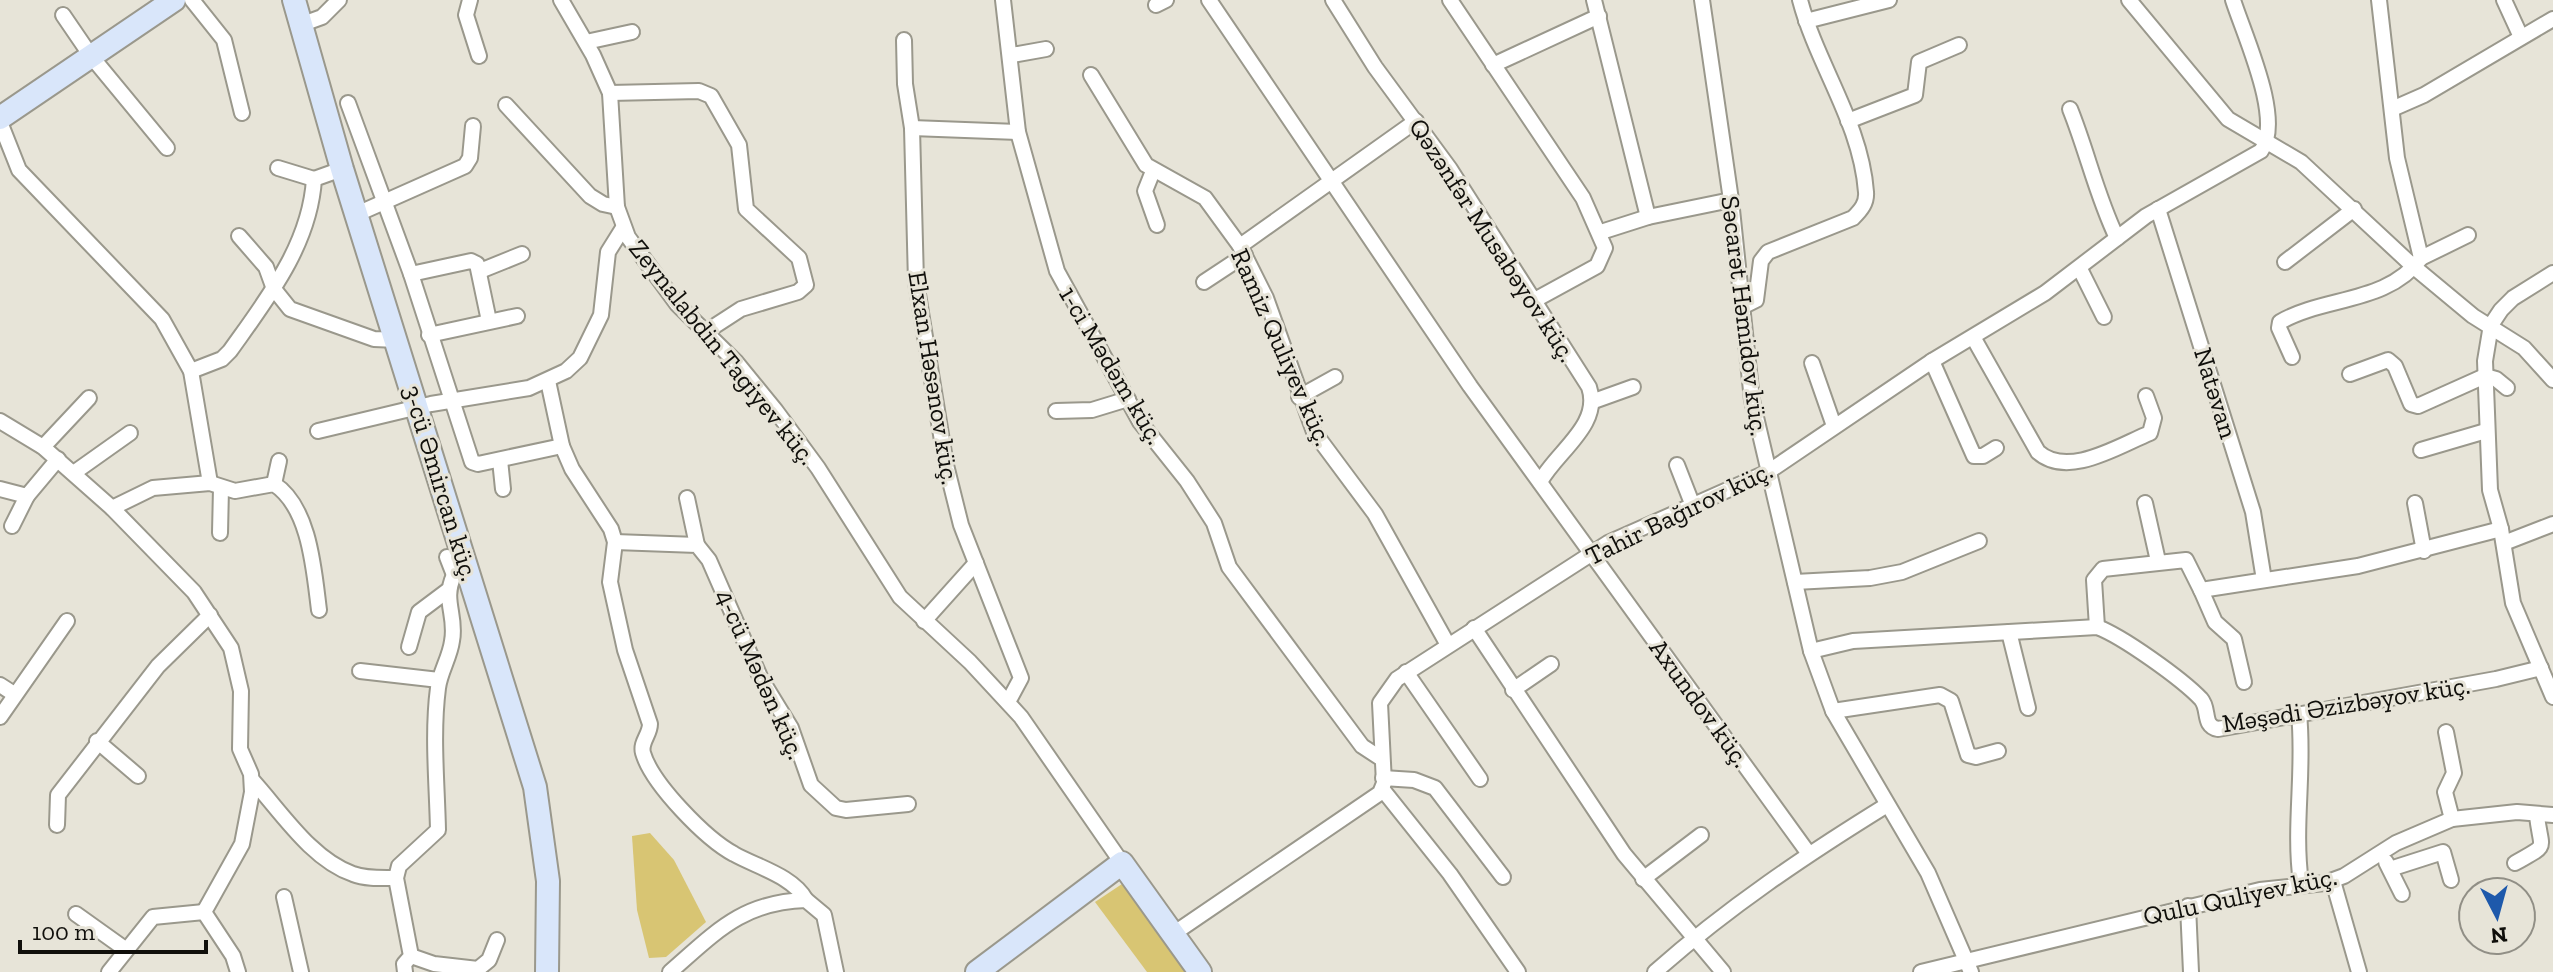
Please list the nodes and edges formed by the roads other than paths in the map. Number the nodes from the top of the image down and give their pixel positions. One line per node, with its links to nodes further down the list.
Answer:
1 (174, 0): 31 (main road)
2 (192, 0): 40 (street)
3 (294, 0): 23 (main road, 3-cü Əmircan küç.)
4 (339, 0): 23 (street)
5 (470, 0): 32 (street)
6 (561, 0): 27 (street, Zeynalabdin Tagiyev küç.)
7 (1003, 0): 30 (street, 1-ci Mədəm küç.)
8 (1209, 0): 53 (street, Axundov küç.)
9 (1333, 0): 42 (street, Qəzənfər Musabəyov küç.)
10 (1450, 0): 33 (street)
11 (1594, 0): 20 (street)
12 (1702, 0): 54 (street, Səcarət Həmidov küç.)
13 (1800, 0): 22 (street)
14 (1889, 0): 22 (street)
15 (2129, 0): 47 (street)
16 (2233, 0): 47 (street)
17 (2379, 0): 39 (street)
18 (2504, 0): 25 (street)
19 (63, 15): 31 (street)
20 (1599, 16): 33 (street); 60 (street)
21 (2553, 19): 25 (street)
22 (1806, 21): 43 (street)
23 (300, 25): 50 (main road, 3-cü Əmircan küç.)
24 (632, 32): 27 (street)
25 (2521, 37): 39 (street)
26 (904, 40): 45 (street, Elxan Həsənov küç.)
27 (586, 42): 35 (street, Zeynalabdin Tagiyev küç.)
28 (1959, 45): 43 (street)
29 (1046, 49): 30 (street)
30 (1012, 55): 46 (street, 1-ci Mədəm küç.)
31 (91, 56): 41 (main road); 48 (street)
32 (479, 56)
33 (1493, 65): 63 (street)
34 (1091, 75): 51 (street, Ramiz Quliyev küç.)
35 (610, 93): 56 (street, Zeynalabdin Tagiyev küç.); 83 (street)
36 (348, 103): 55 (street)
37 (506, 105): 56 (street)
38 (2070, 109): 66 (street)
39 (2392, 109): 70 (street)
40 (242, 113)
41 (0, 120): 90 (street)
42 (1416, 121): 53 (street); 77 (street, Qəzənfər Musabəyov küç.)
43 (1848, 121): 78 (street)
44 (473, 126): 55 (street)
45 (912, 128): 46 (street); 143 (street, Elxan Həsənov küç.)
46 (1018, 132): 101 (street, 1-ci Mədəm küç.)
47 (2268, 141): 57 (street, Tahir Bağırov küç.); 58 (street)
48 (167, 148)
49 (278, 168): 52 (street)
50 (342, 169): 52 (street); 59 (main road, 3-cü Əmircan küç.)
51 (1153, 171): 61 (street); 67 (street, Ramiz Quliyev küç.)
52 (314, 179): 76 (street)
53 (1331, 182): 67 (street); 121 (street, Axundov küç.)
54 (1731, 200): 60 (street); 78 (street, Səcarət Həmidov küç.)
55 (385, 205): 59 (street); 74 (street)
56 (617, 207): 62 (street, Zeynalabdin Tagiyev küç.)
57 (2158, 209): 66 (street, Tahir Bağırov küç.); 145 (street, Natəvan)
58 (2354, 209): 69 (street); 70 (street)
59 (357, 214): 86 (main road, 3-cü Əmircan küç.)
60 (1648, 217): 63 (street)
61 (1157, 225)
62 (623, 228): 83 (street, Zeynalabdin Tagiyev küç.); 95 (street)
63 (1601, 232): 77 (street)
64 (2468, 235): 70 (street)
65 (239, 236): 76 (street)
66 (2117, 238): 71 (street, Tahir Bağırov küç.)
67 (1243, 250): 75 (street); 99 (street, Ramiz Quliyev küç.)
68 (522, 254): 72 (street)
69 (2285, 262)
70 (2417, 263): 82 (street); 87 (street)
71 (2080, 269): 80 (street); 85 (street, Tahir Bağırov küç.)
72 (480, 271): 74 (street); 81 (street)
73 (2553, 273): 82 (street)
74 (411, 274): 84 (street)
75 (1204, 282)
76 (274, 289): 86 (street); 90 (street)
77 (1533, 301): 102 (street, Qəzənfər Musabəyov küç.)
78 (1742, 307): 120 (street, Səcarət Həmidov küç.)
79 (517, 316): 81 (street)
80 (2104, 317)
81 (489, 321): 84 (street)
82 (2491, 325): 92 (street); 94 (street)
83 (704, 333): 152 (street, Zeynalabdin Tagiyev küç.)
84 (429, 335): 103 (street)
85 (1973, 337): 88 (street, Tahir Bağırov küç.); 98 (street)
86 (397, 340): 104 (main road, 3-cü Əmircan küç.)
87 (2292, 357)
88 (1932, 361): 107 (street, Tahir Bağırov küç.); 113 (street)
89 (1812, 363): 107 (street)
90 (191, 371): 123 (street)
91 (2350, 374): 92 (street)
92 (2485, 376): 97 (street); 109 (street)
93 (1335, 377): 99 (street)
94 (2553, 380)
95 (548, 381): 103 (street); 111 (street)
96 (1633, 387): 102 (street)
97 (2507, 388)
98 (2146, 396)
99 (1299, 397): 156 (street, Ramiz Quliyev küç.)
100 (89, 398): 112 (street)
101 (1128, 399): 105 (street); 177 (street, 1-ci Mədəm küç.)
102 (1594, 401): 121 (street)
103 (453, 403): 104 (street); 116 (street)
104 (418, 408): 108 (street); 144 (main road, 3-cü Əmircan küç.)
105 (1056, 411)
106 (0, 421): 112 (street)
107 (1834, 426): 120 (street, Tahir Bağırov küç.)
108 (318, 431)
109 (2486, 431): 114 (street); 135 (street)
110 (130, 433): 119 (street)
111 (562, 446): 116 (street); 137 (street)
112 (43, 447): 115 (street)
113 (1996, 448)
114 (2421, 450)
115 (58, 459): 119 (street); 126 (street)
116 (500, 460): 125 (street)
117 (279, 461): 122 (street)
118 (1677, 465): 130 (street)
119 (75, 472): 131 (street)
120 (1768, 472): 130 (street, Tahir Bağırov küç.); 146 (street, Səcarət Həmidov küç.)
121 (1540, 482): 140 (street, Axundov küç.)
122 (274, 484): 123 (street); 149 (street)
123 (215, 485): 131 (street); 134 (street)
124 (0, 489): 126 (street)
125 (503, 489)
126 (27, 496): 133 (street)
127 (687, 498): 138 (street, 4-cü Mədən küç.)
128 (2145, 503): 142 (street)
129 (2415, 503): 139 (street)
130 (1693, 506): 140 (street, Tahir Bağırov küç.)
131 (112, 508): 150 (street)
132 (2553, 524): 135 (street)
133 (12, 526)
134 (220, 533)
135 (2503, 536): 139 (street); 160 (street)
136 (1979, 541): 146 (street)
137 (615, 542): 138 (street); 202 (street)
138 (697, 545): 182 (street, 4-cü Mədən küç.)
139 (2424, 551): 145 (street)
140 (1590, 554): 154 (street, Tahir Bağırov küç.); 190 (street, Axundov küç.)
141 (447, 557): 144 (street)
142 (2158, 561): 147 (street); 153 (street)
143 (976, 563): 152 (street); 169 (street, Elxan Həsənov küç.)
144 (461, 573): 148 (street); 216 (main road, 3-cü Əmircan küç.)
145 (2264, 580): 147 (street)
146 (1795, 582): 158 (street, Səcarət Həmidov küç.)
147 (2201, 590): 164 (street)
148 (447, 591): 157 (street); 163 (street)
149 (319, 610)
150 (210, 615): 175 (street); 180 (street)
151 (67, 621): 168 (street)
152 (924, 621): 169 (street, Zeynalabdin Tagiyev küç.)
153 (2097, 627): 155 (street); 172 (street, Məşədi Əzizbəyov küç.)
154 (1474, 628): 156 (street, Tahir Bağırov küç.); 166 (street)
155 (2009, 632): 158 (street); 170 (street)
156 (1448, 645): 162 (street, Tahir Bağırov küç.)
157 (409, 647)
158 (1811, 651): 171 (street, Səcarət Həmidov küç.)
159 (1551, 664): 166 (street)
160 (2541, 668): 167 (street); 172 (street, Məşədi Əzizbəyov küç.)
161 (360, 671): 163 (street)
162 (1406, 672): 177 (street, Tahir Bağırov küç.); 179 (street)
163 (439, 680): 195 (street)
164 (2244, 682)
165 (0, 685): 168 (street)
166 (1513, 690): 196 (street)
167 (2552, 690)
168 (14, 694): 173 (street)
169 (1008, 702): 191 (street, Zeynalabdin Tagiyev küç.)
170 (2028, 708)
171 (1833, 711): 176 (street); 183 (street, Səcarət Həmidov küç.)
172 (2299, 714): 199 (street)
173 (0, 717)
174 (2446, 732): 186 (street)
175 (97, 741): 178 (street); 187 (street)
176 (1998, 751)
177 (1382, 759): 181 (street, Tahir Bağırov küç.)
178 (138, 776)
179 (1480, 779)
180 (253, 781): 195 (street); 204 (street)
181 (1383, 784): 194 (street); 206 (street); 221 (street)
182 (908, 804)
183 (1887, 805): 190 (street); 211 (street, Səcarət Həmidov küç.)
184 (2553, 815): 185 (street, Qulu Quliyev küç.)
185 (2537, 816): 186 (street, Qulu Quliyev küç.); 192 (street)
186 (2452, 819): 189 (street, Qulu Quliyev küç.)
187 (57, 825)
188 (1701, 835): 196 (street)
189 (2381, 851): 193 (street); 198 (street, Qulu Quliyev küç.)
190 (1809, 854): 207 (street)
191 (1122, 863): 206 (main road); 219 (main road)
192 (2515, 863)
193 (2390, 869): 197 (street); 200 (street)
194 (1503, 877)
195 (396, 878): 210 (street)
196 (1643, 879): 207 (street)
197 (2451, 880)
198 (2333, 881): 199 (street, Qulu Quliyev küç.); 226 (street)
199 (2301, 883): 203 (street, Qulu Quliyev küç.)
200 (2402, 894)
201 (284, 897): 214 (street)
202 (806, 900): 217 (street); 218 (street)
203 (2188, 906): 211 (street, Qulu Quliyev küç.); 225 (street)
204 (204, 912): 209 (street); 213 (street)
205 (76, 914): 209 (street)
206 (1173, 934): 220 (main road)
207 (1692, 939): 222 (street); 223 (street)
208 (497, 940): 210 (street)
209 (125, 949): 212 (street)
210 (411, 956): 215 (street)
211 (1968, 966): 224 (street)
212 (109, 972)
213 (238, 972)
214 (301, 972)
215 (405, 972)
216 (547, 972)
217 (670, 972)
218 (836, 972)
219 (977, 972)
220 (1200, 972)
221 (1518, 972)
222 (1655, 972)
223 (1723, 972)
224 (1921, 972)
225 (2191, 972)
226 (2359, 972)

